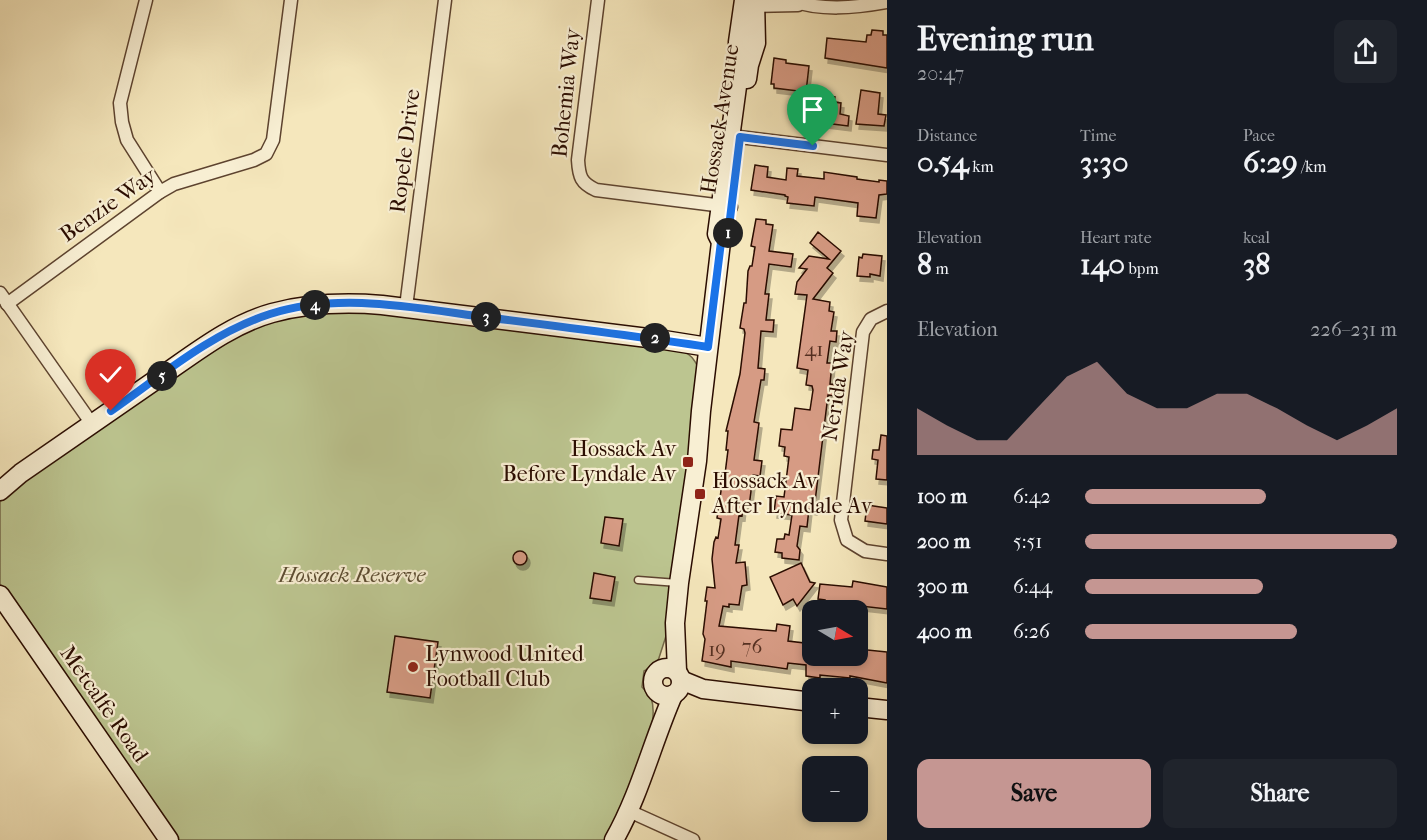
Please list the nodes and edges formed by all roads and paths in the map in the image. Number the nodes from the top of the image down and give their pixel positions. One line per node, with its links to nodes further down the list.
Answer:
1 (146, 0): 11 (street)
2 (291, 0): 11 (street, Benzie Way)
3 (446, 0): 14 (street, Ropele Drive)
4 (598, 0): 12 (street, Bohemia Way)
5 (789, 0): 8 (street)
6 (887, 2): 8 (street)
7 (750, 3): 8 (street); 9 (street, Hossack Avenue)
8 (802, 4)
9 (735, 136): 10 (street); 12 (street, Hossack Avenue)
10 (887, 155)
11 (160, 192): 13 (street, Benzie Way)
12 (726, 206): 16 (street, Hossack Avenue)
13 (4, 299): 17 (street)
14 (406, 307): 16 (street); 17 (street)
15 (887, 310): 19 (street, Nerida Way)
16 (708, 347): 21 (street, Hossack Avenue)
17 (92, 423): 18 (street)
18 (0, 491)
19 (887, 554)
20 (638, 580): 21 (lane)
21 (679, 583): 23 (street, Hossack Avenue)
22 (0, 595): 28 (street, Metcalfe Road)
23 (672, 684): 24 (street); 27 (street, Hossack Avenue)
24 (802, 701)
25 (868, 708): 26 (street)
26 (887, 710)
27 (629, 811): 29 (street, Hossack Avenue); 30 (street)
28 (169, 840)
29 (614, 840)
30 (693, 840)

